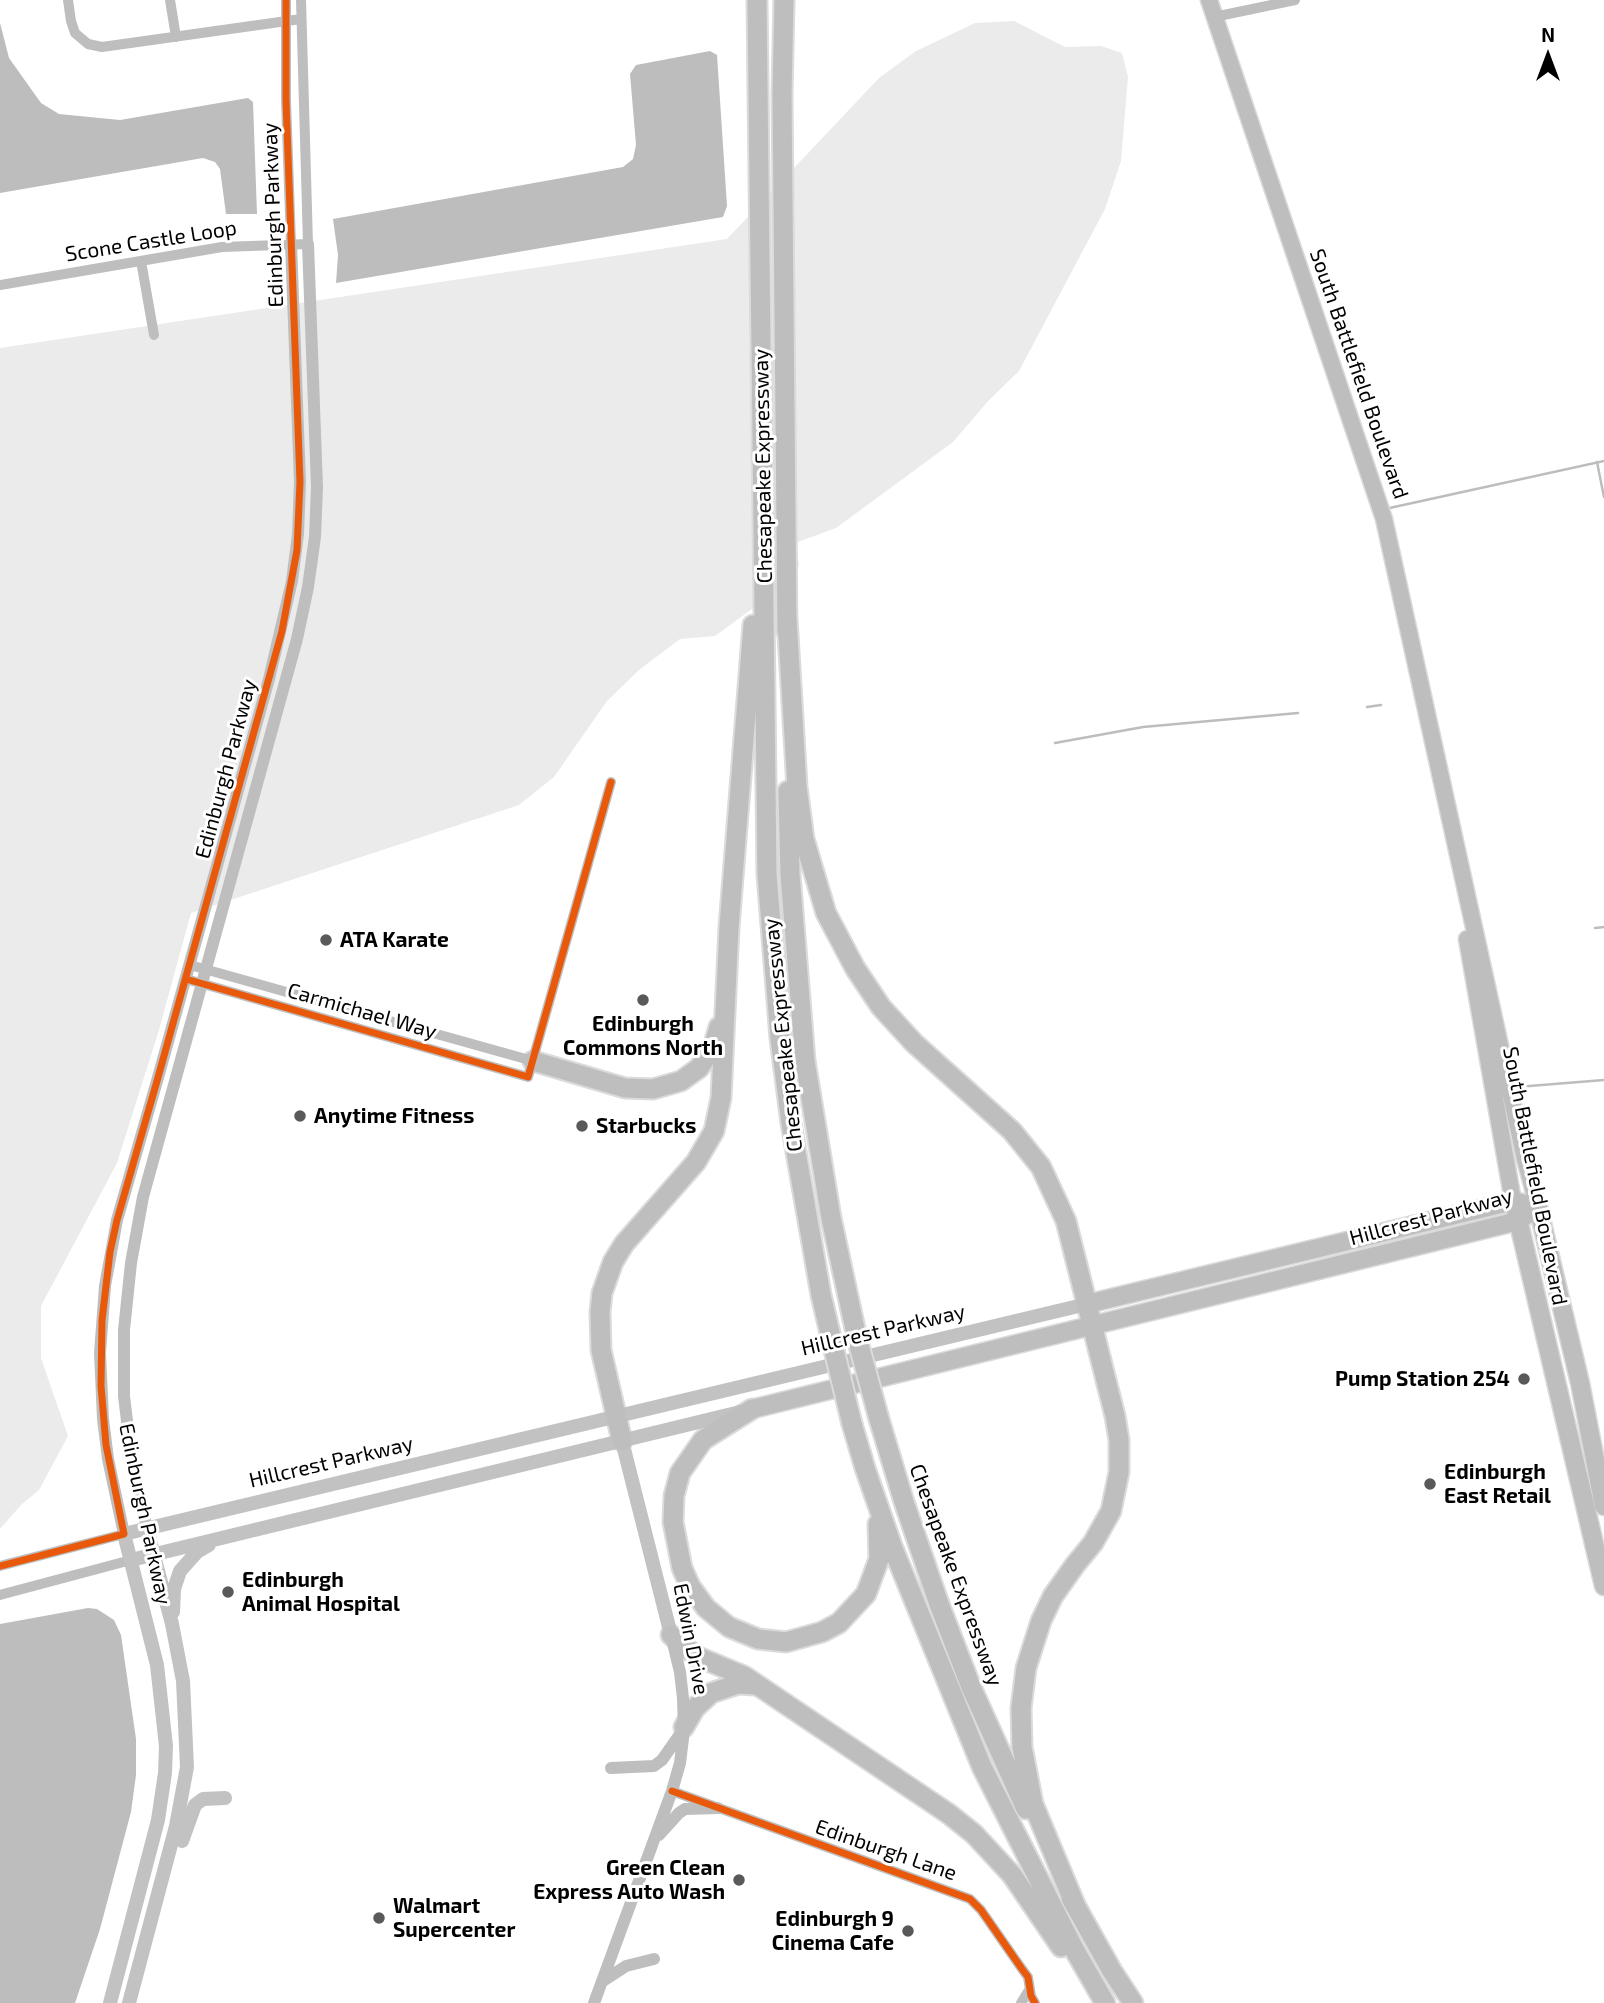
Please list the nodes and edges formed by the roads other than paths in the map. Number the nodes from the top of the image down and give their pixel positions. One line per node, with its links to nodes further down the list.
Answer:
1 (68, 0): 12 (street)
2 (170, 0): 12 (street)
3 (286, 0): 11 (street, Edinburgh Parkway)
4 (301, 0): 10 (street, Edinburgh Parkway)
5 (757, 0): 18 (highway, Chesapeake Expressway)
6 (784, 0): 19 (highway, Chesapeake Expressway)
7 (1209, 0): 9 (main road, South Battlefield Boulevard)
8 (1295, 0): 9 (street)
9 (1214, 17): 20 (main road, South Battlefield Boulevard)
10 (301, 19): 11 (street); 14 (street, Edinburgh Parkway)
11 (286, 21): 12 (street); 13 (street, Edinburgh Parkway)
12 (176, 37)
13 (291, 244): 14 (street, Scone Castle Loop); 15 (street, Scone Castle Loop); 22 (street, Edinburgh Parkway)
14 (308, 244): 23 (street, Edinburgh Parkway)
15 (141, 261): 16 (street, Scone Castle Loop); 17 (street)
16 (0, 285)
17 (154, 335)
18 (762, 495): 26 (highway); 36 (highway, Chesapeake Expressway, bridge)
19 (787, 618): 31 (highway); 57 (highway, Chesapeake Expressway, bridge)
20 (1439, 771): 28 (main road, South Battlefield Boulevard); 29 (main road, South Battlefield Boulevard)
21 (611, 782): 27 (street)
22 (190, 965): 23 (street, Carmichael Way); 24 (street, Edinburgh Parkway)
23 (206, 970): 25 (street, Edinburgh Parkway); 27 (street, Carmichael Way)
24 (186, 979): 25 (street, Carmichael Way); 39 (street, Edinburgh Parkway)
25 (202, 984): 27 (street, Carmichael Way); 38 (street, Edinburgh Parkway)
26 (725, 1010): 27 (highway); 34 (highway)
27 (531, 1069)
28 (1513, 1201): 29 (highway, Hillcrest Parkway); 30 (highway, South Battlefield Boulevard); 31 (highway, Hillcrest Parkway)
29 (1538, 1207): 30 (highway, Hillcrest Parkway); 37 (highway, South Battlefield Boulevard)
30 (1518, 1221): 32 (highway, Hillcrest Parkway); 44 (highway, South Battlefield Boulevard)
31 (1087, 1304): 32 (highway); 34 (main road, Hillcrest Parkway)
32 (1092, 1327): 33 (highway, Hillcrest Parkway); 57 (highway)
33 (752, 1409): 35 (main road, Hillcrest Parkway); 36 (highway)
34 (616, 1417): 35 (highway); 38 (main road, Hillcrest Parkway)
35 (622, 1441): 40 (main road, Hillcrest Parkway); 47 (main road, Edwin Drive)
36 (865, 1468): 68 (highway, Chesapeake Expressway)
37 (1604, 1506)
38 (146, 1529): 39 (main road, Hillcrest Parkway); 41 (main road, Edinburgh Parkway)
39 (124, 1534): 42 (main road, Edinburgh Parkway); 43 (street, Hillcrest Parkway)
40 (237, 1534): 41 (main road, Hillcrest Parkway); 46 (main road)
41 (152, 1555): 42 (main road, Hillcrest Parkway); 46 (main road, Edinburgh Parkway)
42 (131, 1560): 45 (street, Hillcrest Parkway); 50 (main road, Edinburgh Parkway)
43 (0, 1566)
44 (1604, 1586)
45 (0, 1595)
46 (172, 1624): 52 (main road, Edinburgh Parkway)
47 (671, 1635): 48 (highway); 49 (street, Edwin Drive)
48 (760, 1687): 49 (highway); 67 (highway)
49 (684, 1728): 51 (street); 53 (street, Edwin Drive)
50 (166, 1746): 52 (main road); 62 (main road, Edinburgh Parkway)
51 (611, 1768)
52 (185, 1780): 58 (main road, Edinburgh Parkway)
53 (673, 1791): 55 (street, Edinburgh Lane); 56 (street, Edwin Drive)
54 (225, 1798): 58 (main road)
55 (718, 1808): 56 (street); 61 (street, Edinburgh Lane)
56 (655, 1840): 60 (street, Edwin Drive)
57 (1076, 1908): 69 (highway, Chesapeake Expressway)
58 (153, 1914): 63 (main road, Edinburgh Parkway)
59 (654, 1959): 60 (street)
60 (602, 1981): 64 (street, Edwin Drive)
61 (1029, 1990): 65 (street); 66 (street, Edinburgh Lane)
62 (111, 1999): 63 (street)
63 (130, 2003)
64 (594, 2003)
65 (1021, 2003)
66 (1035, 2003)
67 (1096, 2003)
68 (1105, 2003)
69 (1133, 2003)

